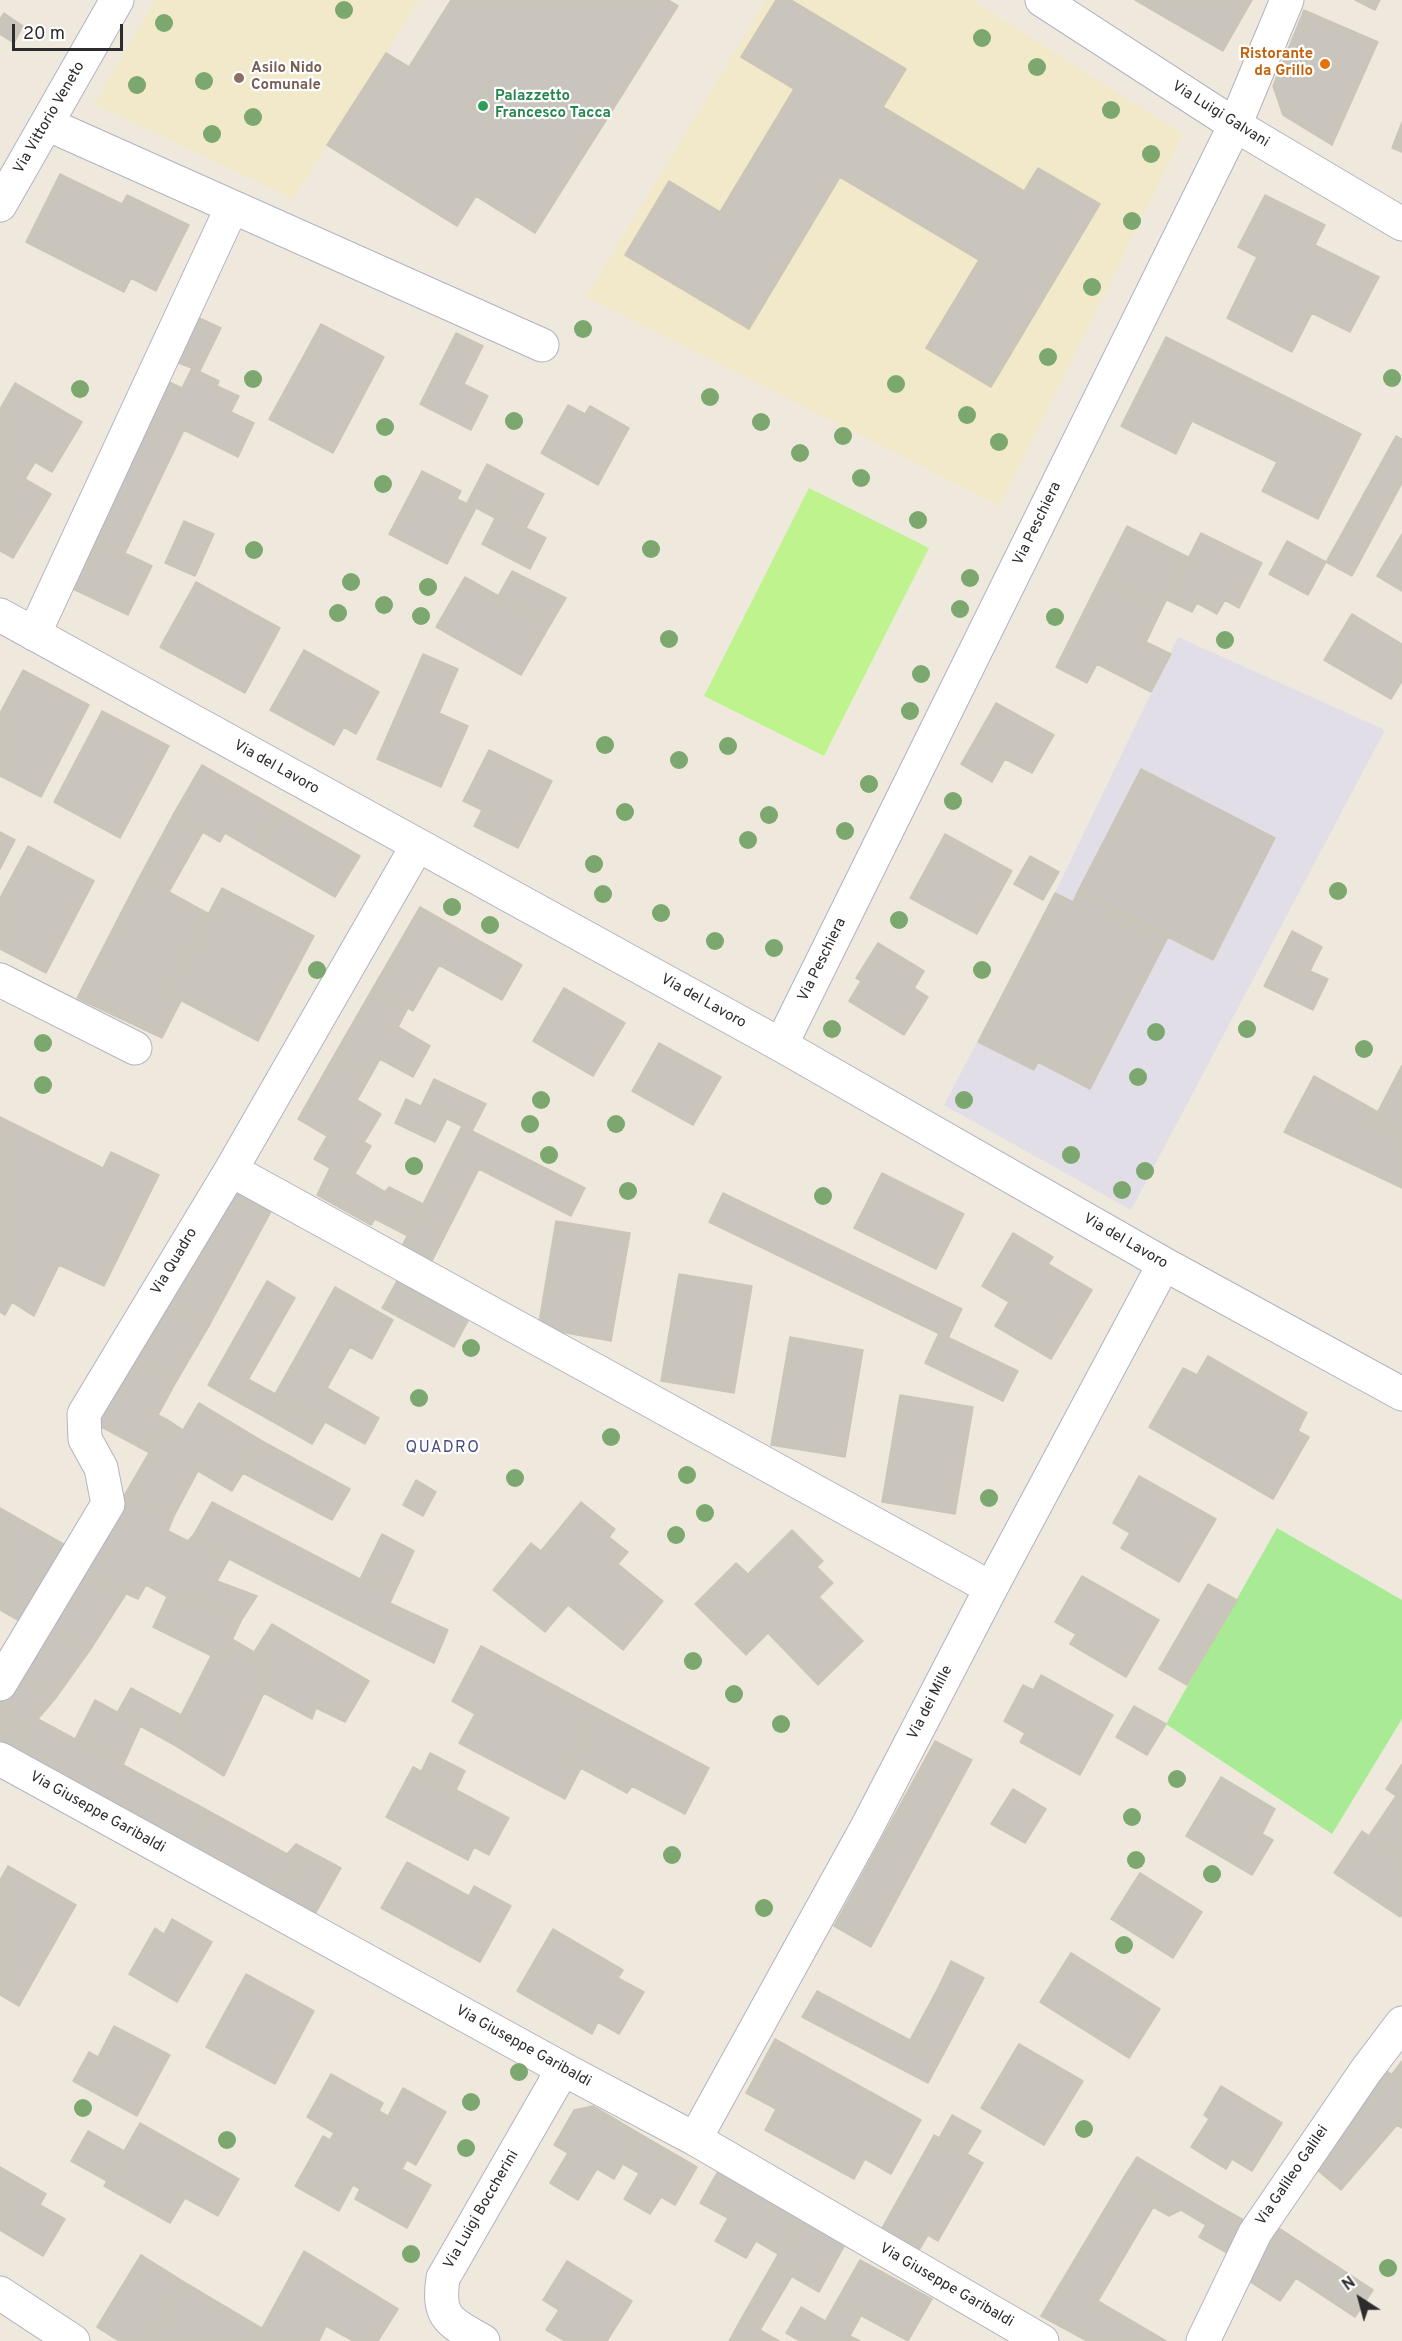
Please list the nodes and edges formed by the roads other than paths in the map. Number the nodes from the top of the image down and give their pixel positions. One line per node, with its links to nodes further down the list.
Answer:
1 (117, 0): 4 (street, Via Vittorio Veneto)
2 (1042, 0): 5 (street, Via Luigi Galvani)
3 (1287, 0): 5 (street, Via Peschiera)
4 (47, 124): 6 (street, Via Vittorio Veneto); 7 (street)
5 (1235, 125): 8 (street, Via Luigi Galvani); 14 (street, Via Peschiera)
6 (0, 205)
7 (232, 207): 9 (street); 11 (street)
8 (1402, 224)
9 (542, 345)
10 (0, 615): 11 (street, Via del Lavoro)
11 (34, 634): 12 (street, Via del Lavoro)
12 (417, 846): 14 (street, Via del Lavoro); 16 (street, Via Quadro)
13 (0, 980): 15 (street)
14 (781, 1044): 17 (street, Via del Lavoro)
15 (135, 1048)
16 (231, 1170): 19 (street); 20 (street, Via Quadro)
17 (1164, 1264): 18 (street, Via del Lavoro); 19 (street, Via dei Mille)
18 (1402, 1394)
19 (991, 1588): 24 (street, Via dei Mille)
20 (0, 1684)
21 (0, 1759): 23 (street, Via Giuseppe Garibaldi)
22 (1402, 2023): 29 (street, Via Galileo Galilei)
23 (563, 2069): 24 (street, Via Giuseppe Garibaldi); 27 (street, Via Luigi Boccherini)
24 (695, 2139): 28 (street, Via Giuseppe Garibaldi)
25 (0, 2293): 26 (street)
26 (73, 2341)
27 (483, 2341)
28 (1042, 2341)
29 (1203, 2341)

